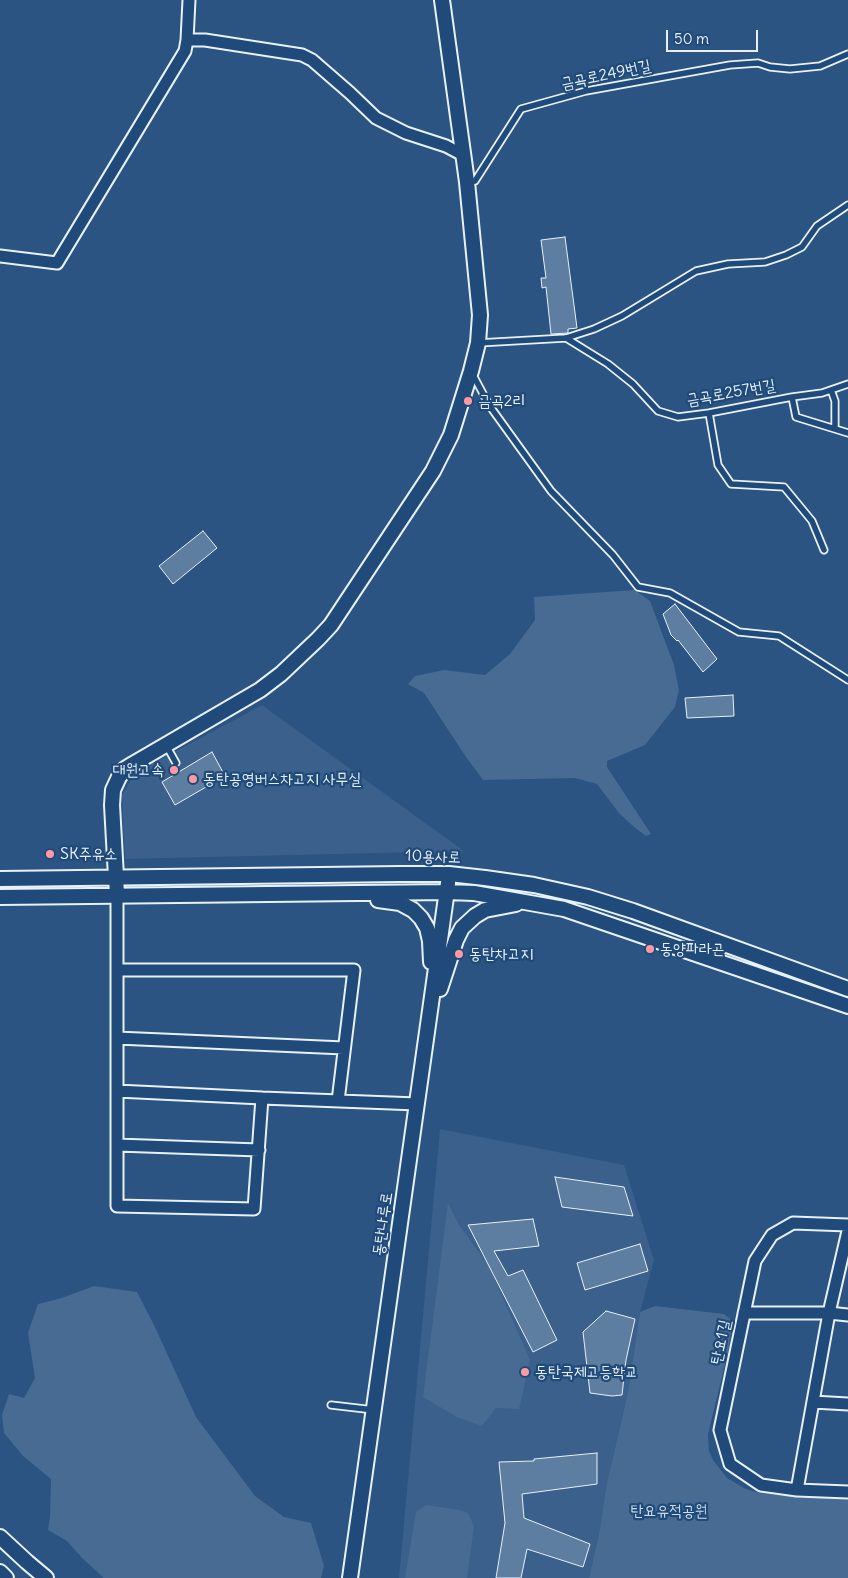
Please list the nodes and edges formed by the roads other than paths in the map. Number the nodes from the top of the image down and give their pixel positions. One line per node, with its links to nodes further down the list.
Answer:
1 (189, 0): 3 (street)
2 (442, 0): 5 (street)
3 (187, 40): 5 (street); 8 (street)
4 (848, 54): 6 (lane, 금곡로249번길)
5 (463, 155): 6 (street)
6 (467, 182): 10 (street)
7 (848, 205): 9 (lane)
8 (0, 256)
9 (566, 338): 10 (lane); 15 (lane, 금곡로257번길)
10 (478, 343): 11 (street)
11 (471, 371): 19 (lane); 20 (street)
12 (848, 384): 13 (lane)
13 (831, 390): 14 (lane); 16 (lane)
14 (792, 396): 15 (lane, 금곡로257번길); 16 (lane, 금곡로257번길)
15 (709, 413): 18 (lane)
16 (835, 428): 17 (lane, 금곡로257번길)
17 (848, 432)
18 (824, 550)
19 (848, 680)
20 (166, 745): 21 (lane); 23 (street)
21 (176, 763)
22 (450, 874): 23 (street, 10용사로); 25 (street, 동탄나루로); 31 (street, 10용사로)
23 (116, 877): 24 (street, 10용사로); 27 (street)
24 (0, 879)
25 (447, 892): 26 (street); 29 (street); 33 (street, 동탄나루로)
26 (272, 894): 27 (street); 33 (street)
27 (117, 895): 28 (street); 30 (street)
28 (0, 897)
29 (534, 903): 32 (street); 33 (street)
30 (117, 970): 34 (street); 35 (street)
31 (848, 989)
32 (848, 1006)
33 (428, 1022): 39 (street, 동탄나루로)
34 (117, 1038): 35 (street); 36 (street)
35 (344, 1048): 38 (street)
36 (117, 1091): 37 (street); 40 (street)
37 (262, 1098): 38 (street); 41 (street)
38 (338, 1101): 39 (street)
39 (417, 1104): 50 (street, 동탄나루로)
40 (117, 1145): 41 (street); 41 (street)
41 (258, 1150)
42 (848, 1225): 44 (street, 탄요1길)
43 (848, 1230): 45 (street)
44 (744, 1313): 45 (street); 51 (street, 탄요1길)
45 (829, 1313): 46 (street); 47 (street)
46 (848, 1315)
47 (813, 1402): 48 (street); 51 (street)
48 (848, 1404)
49 (331, 1405): 50 (lane)
50 (374, 1410): 57 (street, 동탄나루로)
51 (797, 1490): 52 (street, 탄요1길)
52 (848, 1492)
53 (0, 1537): 56 (street)
54 (0, 1572): 55 (street)
55 (6, 1578)
56 (46, 1578)
57 (350, 1578)

